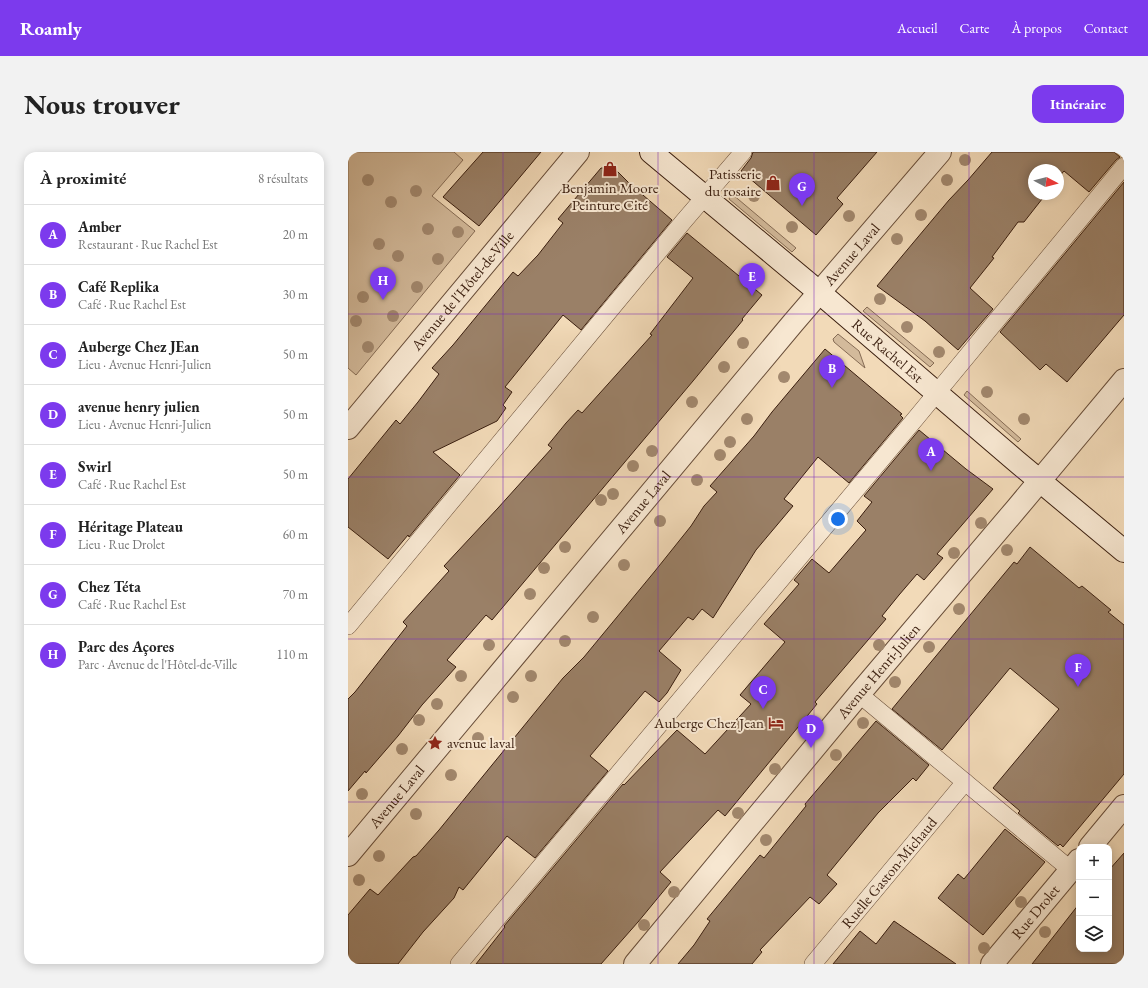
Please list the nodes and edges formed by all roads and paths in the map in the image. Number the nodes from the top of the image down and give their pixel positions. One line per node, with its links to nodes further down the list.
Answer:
1 (578, 152): 10 (street, Avenue de l'Hôtel-de-Ville)
2 (651, 152): 6 (street, Rue Rachel Est)
3 (743, 152): 6 (lane)
4 (940, 152): 7 (street, Avenue Laval)
5 (1124, 166): 9 (lane)
6 (704, 197): 7 (street, Rue Rachel Est); 13 (lane)
7 (820, 293): 9 (street, Rue Rachel Est); 18 (street, Avenue Laval)
8 (1124, 380): 11 (street, Avenue Henri-Julien)
9 (936, 392): 11 (street, Rue Rachel Est); 20 (lane)
10 (348, 428)
11 (1040, 480): 12 (street, Rue Rachel Est); 14 (street, Avenue Henri-Julien)
12 (1124, 551)
13 (348, 626)
14 (859, 694): 15 (lane); 21 (street, Avenue Henri-Julien)
15 (965, 782): 19 (lane); 22 (lane, Ruelle Gaston-Michaud)
16 (1124, 806): 17 (street)
17 (1092, 844)
18 (348, 855)
19 (1075, 865): 23 (street, Rue Drolet)
20 (459, 964)
21 (635, 964)
22 (813, 964)
23 (992, 964)

